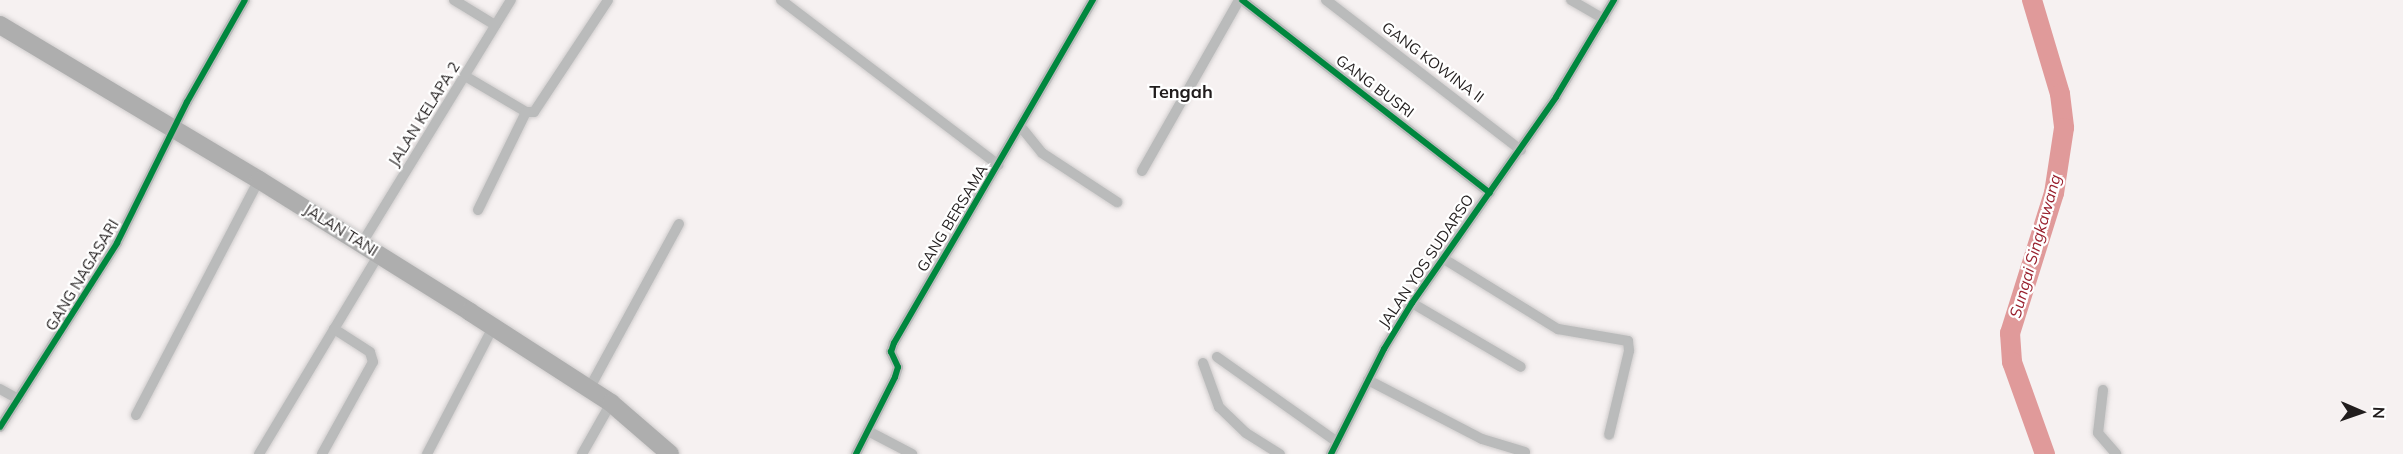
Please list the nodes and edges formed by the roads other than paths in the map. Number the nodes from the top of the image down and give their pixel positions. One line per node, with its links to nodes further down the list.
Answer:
1 (454, 0): 13 (street)
2 (511, 0): 13 (street, JALAN KELAPA 2)
3 (608, 0): 15 (street)
4 (781, 0): 19 (street)
5 (1093, 0): 16 (street, GANG BERSAMA)
6 (1241, 0): 20 (street); 22 (street, GANG BUSRI)
7 (1326, 0): 18 (street, GANG KOWINA II)
8 (1571, 0): 11 (street)
9 (1614, 0): 11 (street, JALAN YOS SUDARSO)
10 (240, 2): 17 (street, GANG NAGASARI)
11 (1604, 19): 18 (street, JALAN YOS SUDARSO)
12 (0, 25): 17 (highway, JALAN TANI)
13 (495, 25): 14 (street, JALAN KELAPA 2)
14 (465, 76): 15 (street); 26 (street, JALAN KELAPA 2)
15 (526, 112): 24 (street)
16 (1020, 128): 19 (street, GANG BERSAMA); 23 (street)
17 (173, 130): 21 (highway, JALAN TANI); 39 (street, GANG NAGASARI)
18 (1521, 150): 22 (street, JALAN YOS SUDARSO)
19 (998, 165): 43 (street, GANG BERSAMA)
20 (1142, 171)
21 (259, 180): 26 (highway, JALAN TANI); 41 (street)
22 (1490, 193): 28 (street, JALAN YOS SUDARSO)
23 (1117, 202)
24 (478, 210)
25 (679, 224): 37 (street)
26 (362, 243): 27 (highway, JALAN TANI)
27 (380, 254): 30 (highway, JALAN TANI); 31 (street)
28 (1444, 259): 29 (street, JALAN YOS SUDARSO); 44 (street)
29 (1412, 303): 34 (street); 35 (street, JALAN YOS SUDARSO)
30 (493, 327): 37 (highway, JALAN TANI); 49 (street)
31 (334, 329): 47 (street); 48 (street)
32 (1217, 357): 45 (street)
33 (1203, 363): 54 (street)
34 (1521, 367)
35 (1368, 380): 45 (street, JALAN YOS SUDARSO); 46 (street)
36 (0, 389): 39 (street)
37 (589, 389): 40 (highway, JALAN TANI)
38 (2103, 390): 55 (street)
39 (18, 399): 42 (street, GANG NAGASARI)
40 (611, 403): 50 (street); 51 (highway, JALAN TANI)
41 (136, 416)
42 (0, 427)
43 (868, 431): 52 (street, GANG BERSAMA); 53 (street)
44 (1609, 435)
45 (1334, 451)
46 (1525, 452)
47 (259, 454)
48 (322, 454)
49 (427, 454)
50 (582, 454)
51 (670, 454)
52 (856, 454)
53 (912, 454)
54 (1280, 454)
55 (2116, 454)

